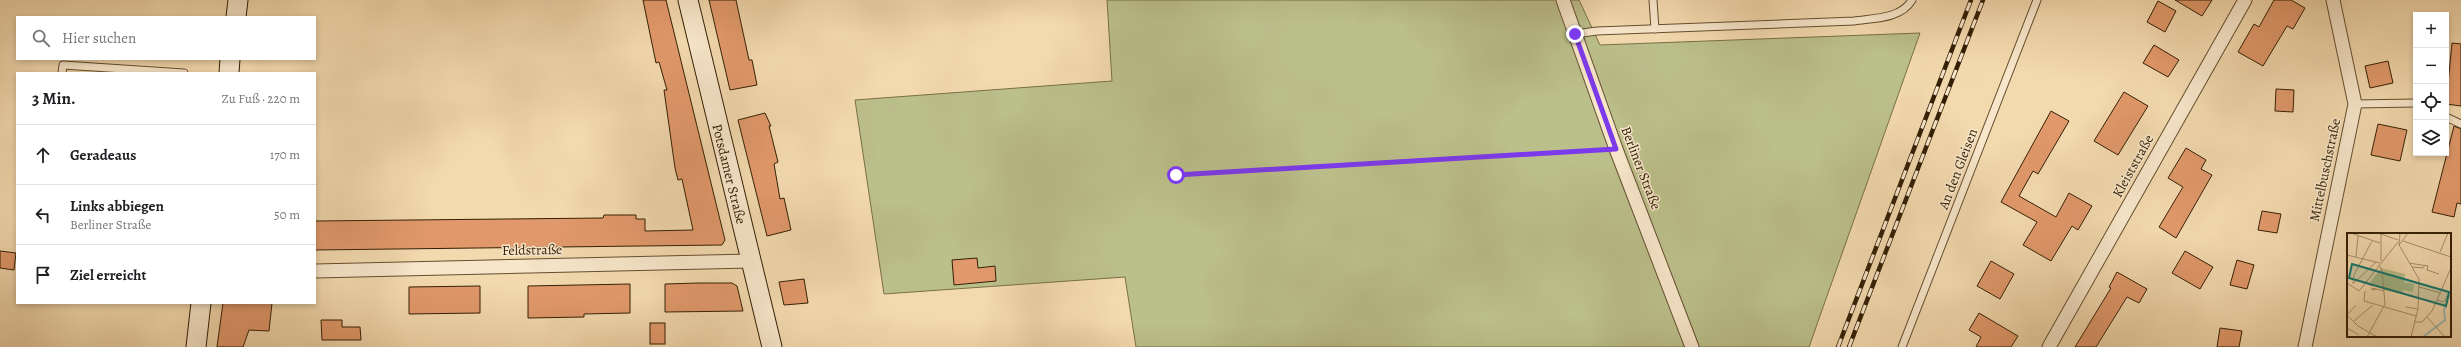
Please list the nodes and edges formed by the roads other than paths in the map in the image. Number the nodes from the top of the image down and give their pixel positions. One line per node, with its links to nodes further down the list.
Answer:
1 (238, 0): 9 (street)
2 (688, 0): 20 (street, Potsdamer Straße)
3 (1563, 0): 11 (street, Berliner Straße)
4 (1653, 0): 10 (lane)
5 (1912, 0): 10 (lane)
6 (2037, 0): 26 (lane, An den Gleisen)
7 (2245, 0): 27 (street, Kleiststraße)
8 (2334, 0): 17 (street, Mittelbuschstraße)
9 (236, 16)
10 (1655, 29): 11 (lane)
11 (1575, 34): 25 (street, Berliner Straße)
12 (230, 60): 15 (street)
13 (62, 72): 14 (lane)
14 (169, 72)
15 (228, 72)
16 (2413, 103): 17 (lane)
17 (2355, 104): 28 (street, Mittelbuschstraße)
18 (2449, 118): 19 (lane)
19 (2461, 124)
20 (750, 261): 21 (street, Feldstraße); 24 (street, Potsdamer Straße)
21 (316, 271)
22 (201, 304): 23 (street)
23 (196, 347)
24 (772, 347)
25 (1692, 347)
26 (1902, 347)
27 (2049, 347)
28 (2305, 347)

